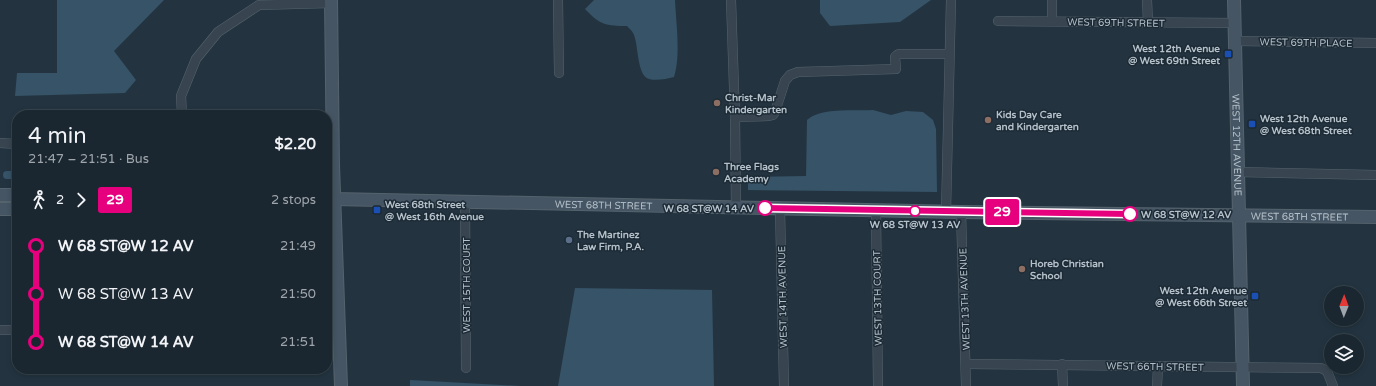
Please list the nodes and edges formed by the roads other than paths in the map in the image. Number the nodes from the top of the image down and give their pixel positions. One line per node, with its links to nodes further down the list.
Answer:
1 (558, 0): 15 (street)
2 (731, 0): 18 (street)
3 (951, 0): 14 (street)
4 (1052, 0): 9 (street)
5 (1147, 0): 10 (street)
6 (1234, 0): 11 (main road, WEST 12TH AVENUE)
7 (331, 2): 16 (street); 17 (main road)
8 (998, 21): 9 (street, WEST 69TH STREET)
9 (1052, 21): 10 (street, WEST 69TH STREET)
10 (1148, 22): 11 (street, WEST 69TH STREET)
11 (1235, 23): 12 (main road, WEST 12TH AVENUE)
12 (1235, 41): 13 (street, WEST 69TH PLACE); 21 (main road, WEST 12TH AVENUE)
13 (1376, 43)
14 (949, 54): 18 (street); 32 (street)
15 (559, 74)
16 (182, 110)
17 (330, 110)
18 (735, 117): 27 (street)
19 (0, 143): 20 (street)
20 (12, 144)
21 (1238, 172): 22 (street); 34 (main road, WEST 12TH AVENUE)
22 (1376, 175)
23 (0, 195): 24 (main road)
24 (12, 195)
25 (332, 199): 26 (main road, WEST 68TH STREET)
26 (465, 201): 27 (main road, WEST 68TH STREET); 43 (street, WEST 15TH COURT)
27 (736, 208): 30 (main road, WEST 68TH STREET)
28 (0, 209): 29 (main road)
29 (12, 209)
30 (780, 209): 31 (main road, WEST 68TH STREET); 45 (street, WEST 14TH AVENUE)
31 (876, 210): 32 (main road, WEST 68TH STREET); 46 (street, WEST 13TH COURT)
32 (946, 212): 33 (main road, WEST 68TH STREET)
33 (961, 212): 34 (main road, WEST 68TH STREET); 39 (street, WEST 13TH AVENUE)
34 (1239, 215): 35 (main road, WEST 68TH STREET); 42 (main road, WEST 12TH AVENUE)
35 (1376, 217)
36 (332, 246): 44 (main road)
37 (0, 330): 38 (street)
38 (12, 330)
39 (966, 364): 40 (street, WEST 66TH STREET); 47 (street, WEST 13TH AVENUE)
40 (1062, 364): 41 (street, WEST 66TH STREET); 48 (street)
41 (1158, 367): 42 (street, WEST 66TH STREET); 49 (street)
42 (1242, 367): 50 (main road, WEST 12TH AVENUE); 51 (street, WEST 66TH STREET)
43 (466, 368)
44 (341, 386)
45 (784, 386)
46 (878, 386)
47 (966, 386)
48 (1063, 386)
49 (1158, 386)
50 (1243, 386)
51 (1333, 386)

